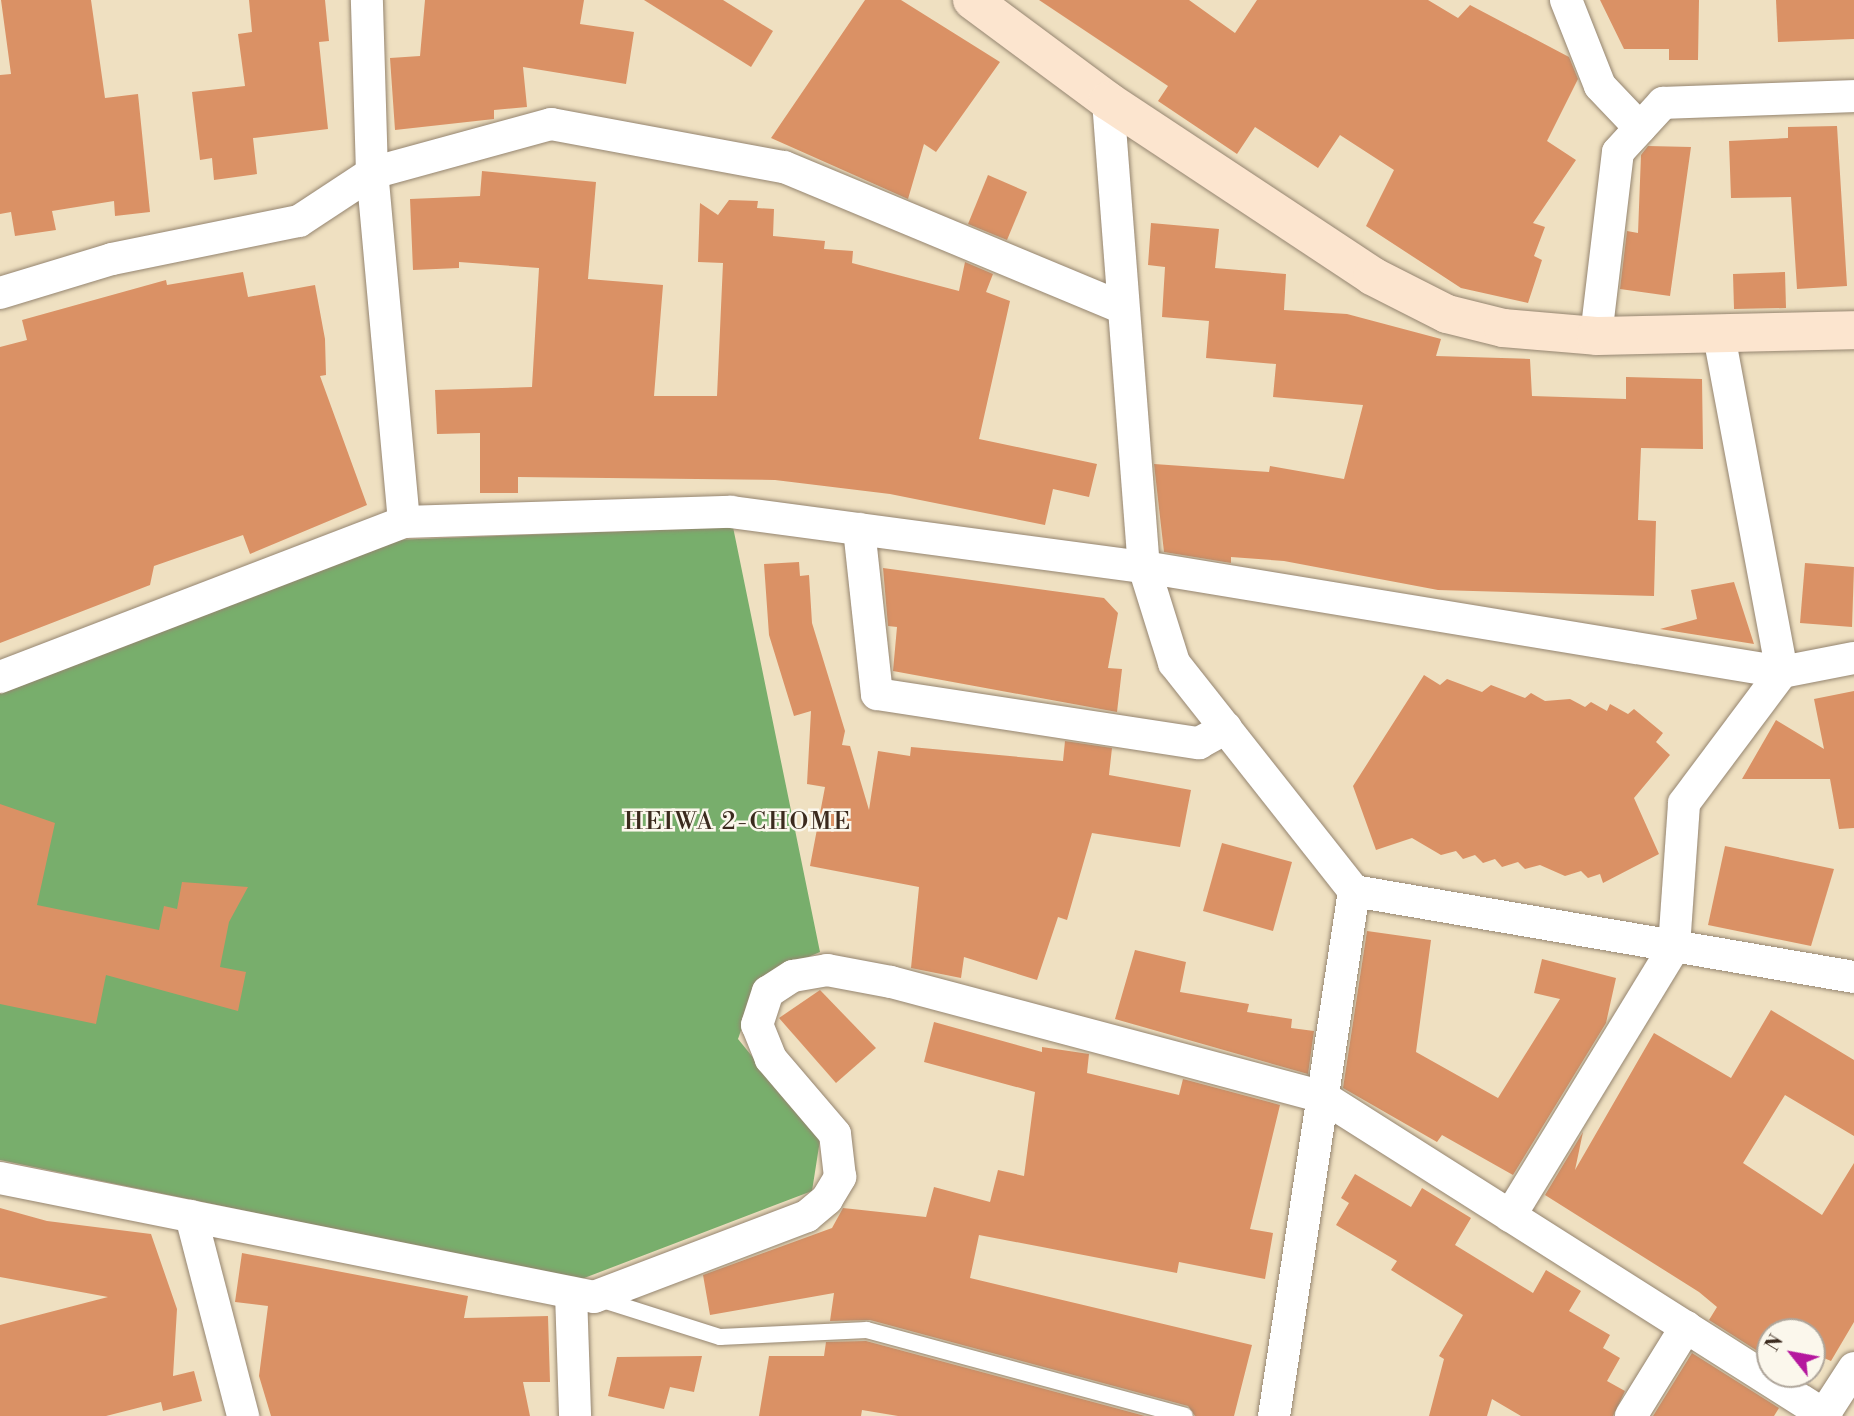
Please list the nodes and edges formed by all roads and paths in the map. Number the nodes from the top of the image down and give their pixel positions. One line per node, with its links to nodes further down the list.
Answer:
1 (367, 0): 7 (street)
2 (972, 0): 5 (street)
3 (1566, 0): 6 (street)
4 (1854, 96): 6 (street)
5 (1108, 101): 9 (street); 11 (street)
6 (1640, 128): 11 (street)
7 (372, 173): 8 (street); 9 (street); 13 (street)
8 (0, 293)
9 (1120, 307): 15 (street)
10 (1854, 330): 12 (street)
11 (1596, 336): 12 (street)
12 (1718, 336): 17 (street)
13 (404, 522): 14 (street); 18 (street)
14 (859, 529): 15 (street); 19 (street)
15 (1144, 567): 17 (street); 19 (street)
16 (1854, 658): 17 (street)
17 (1782, 672): 21 (street)
18 (0, 677)
19 (1226, 728): 20 (street)
20 (1354, 891): 21 (street); 23 (street)
21 (1674, 947): 22 (street); 26 (street)
22 (1854, 977)
23 (1322, 1097): 26 (street); 27 (street); 34 (street)
24 (0, 1178): 25 (street)
25 (191, 1216): 27 (street); 31 (street)
26 (1510, 1216): 28 (street)
27 (583, 1295): 32 (street); 33 (lane)
28 (1686, 1327): 30 (street); 35 (street)
29 (1854, 1368): 30 (street)
30 (1824, 1415)
31 (243, 1416)
32 (575, 1416)
33 (1185, 1416)
34 (1274, 1416)
35 (1630, 1416)

